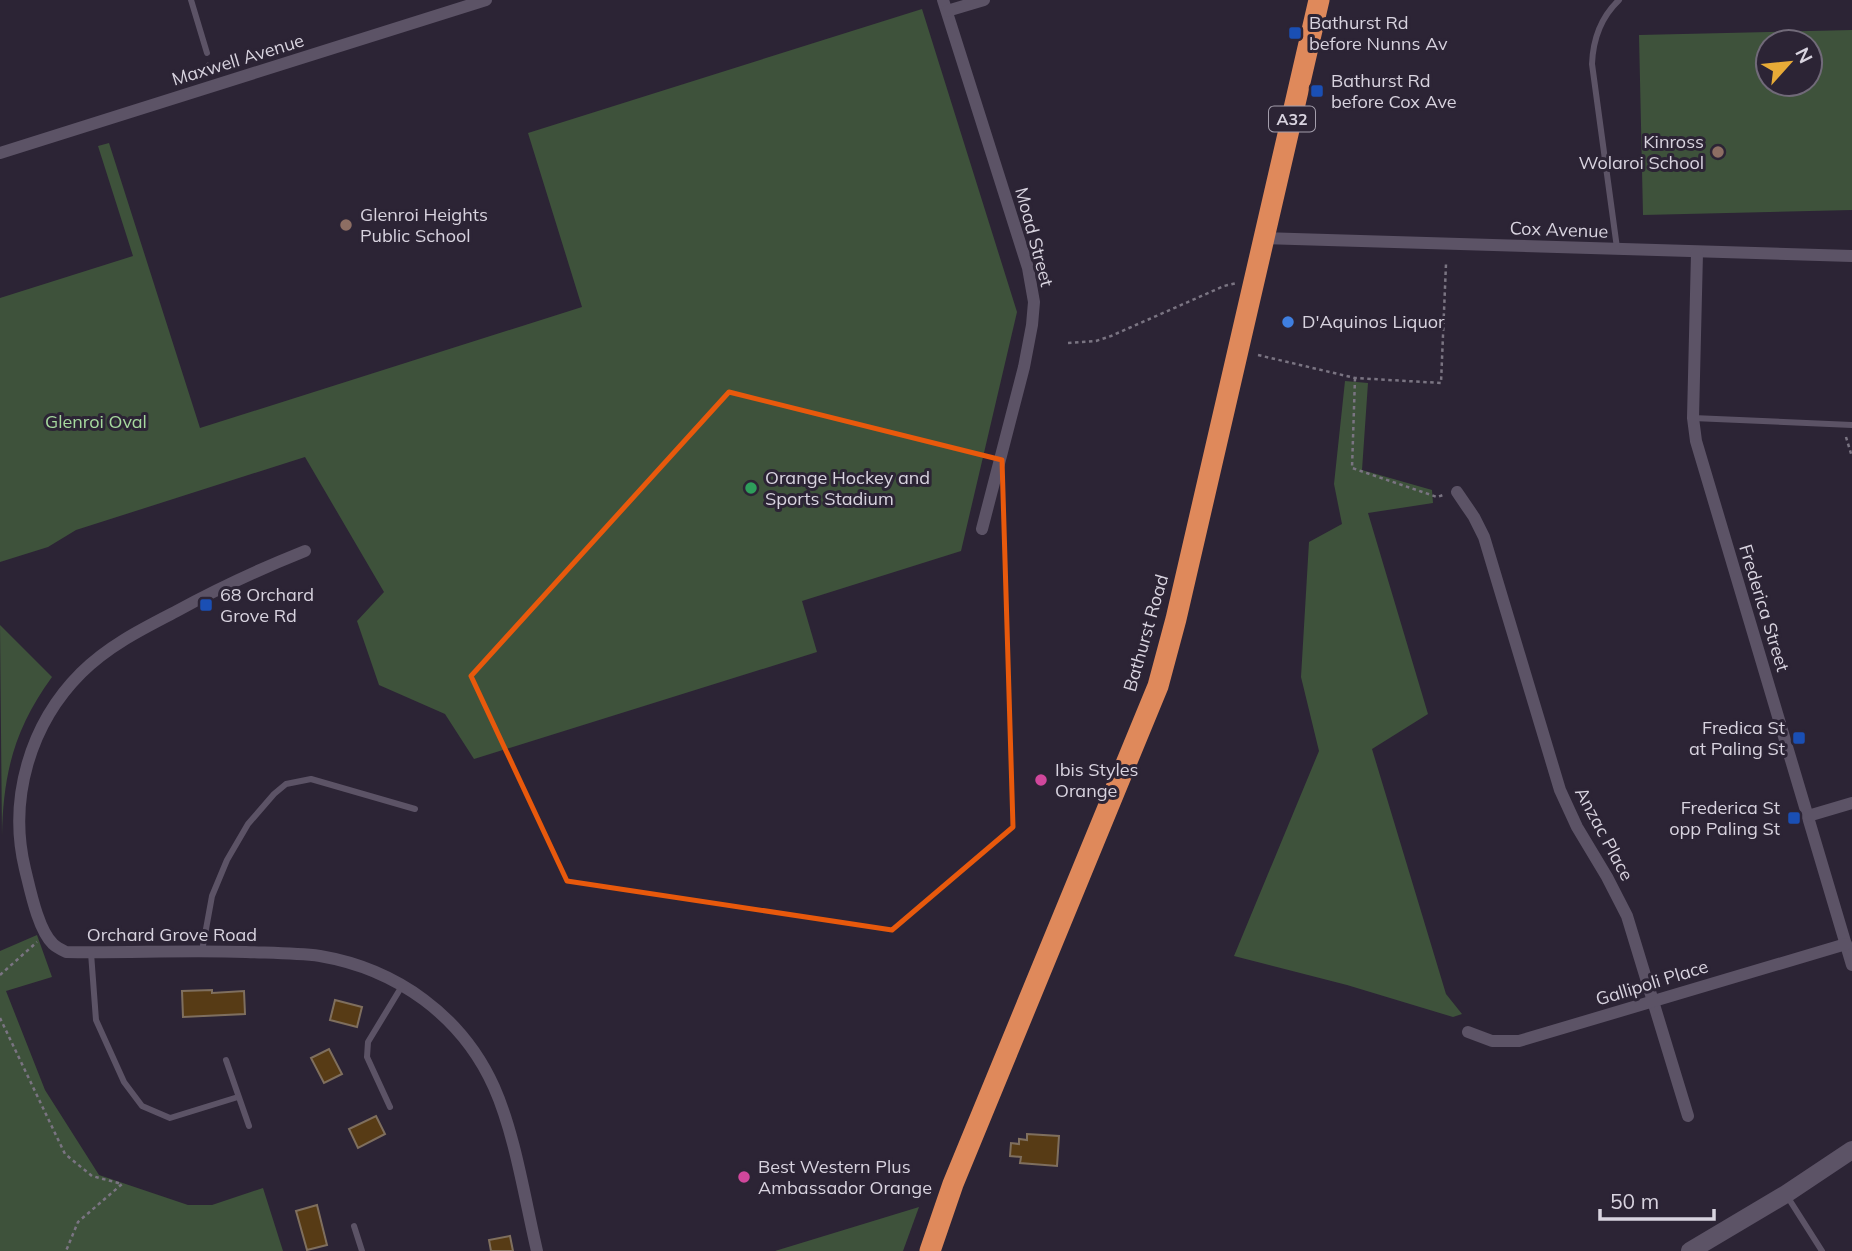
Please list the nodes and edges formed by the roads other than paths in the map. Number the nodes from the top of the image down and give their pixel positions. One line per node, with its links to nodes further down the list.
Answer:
1 (191, 0): 7 (lane)
2 (486, 0): 8 (street, Maxwell Avenue)
3 (984, 0): 6 (street)
4 (1320, 0): 9 (highway, Bathurst Road / A32)
5 (1619, 0): 10 (lane)
6 (945, 6): 16 (street, Moad Street)
7 (207, 53)
8 (0, 153)
9 (1265, 237): 10 (street, Cox Avenue); 38 (highway, Bathurst Road / A32)
10 (1618, 250): 11 (street, Cox Avenue)
11 (1697, 253): 12 (street, Cox Avenue); 13 (street, Frederica Street)
12 (1852, 256)
13 (1693, 418): 14 (lane); 20 (street, Frederica Street)
14 (1852, 425)
15 (1457, 492): 26 (street, Anzac Place)
16 (982, 529)
17 (305, 551): 23 (street, Orchard Grove Road)
18 (1852, 803): 20 (street)
19 (415, 809): 22 (lane)
20 (1808, 816): 21 (street, Frederica Street)
21 (1846, 944): 24 (street, Frederica Street); 26 (street, Gallipoli Place)
22 (202, 951): 23 (street, Orchard Grove Road); 25 (street, Orchard Grove Road)
23 (90, 953): 29 (lane)
24 (1852, 965)
25 (403, 984): 30 (lane); 37 (street, Orchard Grove Road)
26 (1651, 1001): 27 (street, Gallipoli Place); 31 (street, Anzac Place)
27 (1468, 1031)
28 (226, 1060): 29 (lane)
29 (238, 1097): 32 (lane)
30 (390, 1107)
31 (1688, 1116)
32 (249, 1126)
33 (1852, 1150): 34 (street)
34 (1786, 1194): 39 (street); 40 (lane)
35 (354, 1226): 36 (lane)
36 (362, 1251)
37 (537, 1251)
38 (930, 1251)
39 (1690, 1251)
40 (1822, 1251)

